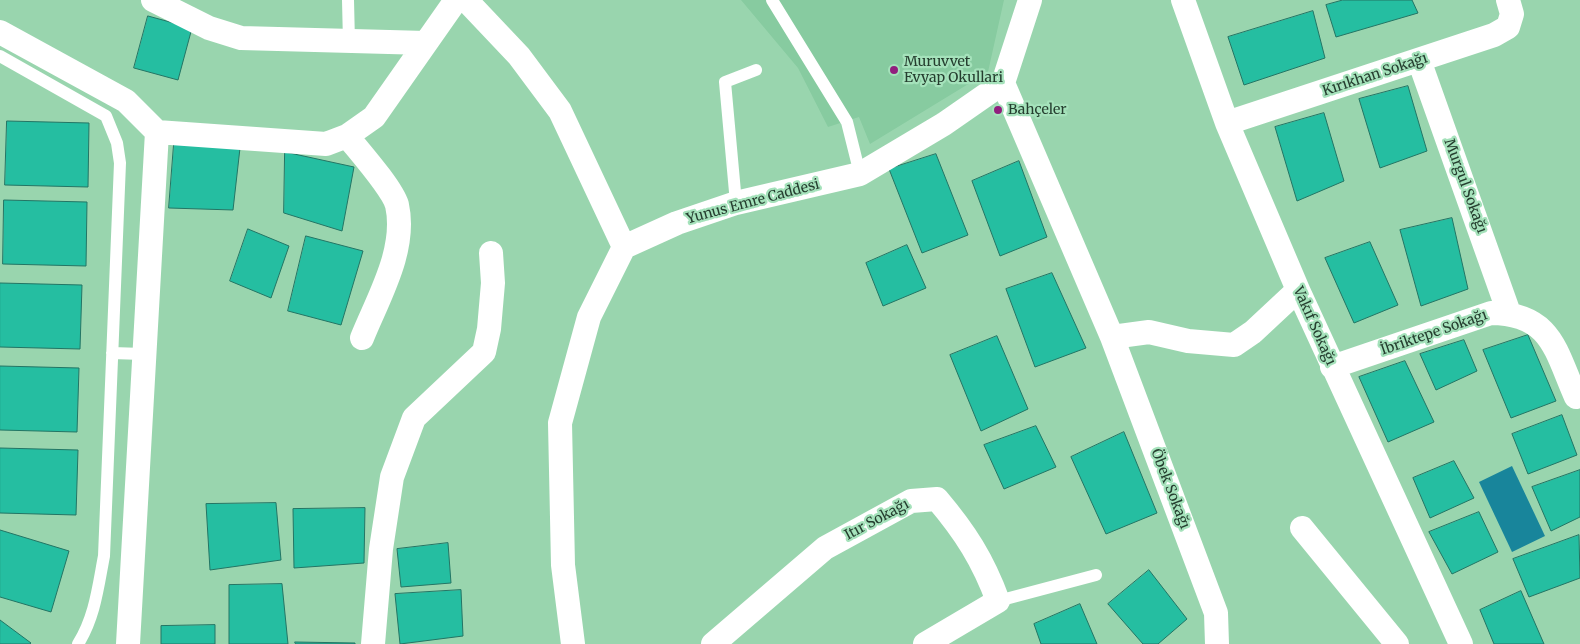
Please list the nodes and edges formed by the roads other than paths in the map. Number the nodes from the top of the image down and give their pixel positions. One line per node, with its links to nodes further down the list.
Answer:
1 (154, 0): 10 (street)
2 (348, 0): 10 (lane)
3 (456, 0): 11 (street)
4 (466, 0): 21 (street)
5 (772, 0): 19 (lane)
6 (1030, 0): 15 (street)
7 (1183, 0): 16 (street, Vakıf Sokağı)
8 (1510, 7): 13 (street, Kırıkhan Sokağı)
9 (0, 32): 17 (street)
10 (349, 42): 11 (street)
11 (426, 43): 18 (street)
12 (0, 56): 27 (lane)
13 (1419, 60): 16 (street, Kırıkhan Sokağı); 24 (street, Murgul Sokağı)
14 (756, 70): 20 (lane)
15 (1003, 83): 19 (street, Yunus Emre Caddesi); 25 (street, Öbek Sokağı)
16 (1227, 123): 23 (street, Vakıf Sokağı)
17 (157, 132): 18 (street); 28 (street)
18 (348, 136): 26 (street)
19 (860, 174): 20 (street, Yunus Emre Caddesi)
20 (736, 203): 21 (street, Yunus Emre Caddesi)
21 (624, 247): 37 (street)
22 (491, 254): 36 (street)
23 (1298, 290): 25 (street); 29 (street, Vakıf Sokağı)
24 (1510, 313): 29 (street, İbriktepe Sokağı); 30 (street, İbriktepe Sokağı)
25 (1112, 337): 40 (street, Öbek Sokağı)
26 (362, 338)
27 (112, 353): 28 (lane); 34 (lane)
28 (143, 354): 35 (street)
29 (1332, 368): 42 (street, Vakıf Sokağı)
30 (1579, 401)
31 (1302, 528): 41 (street)
32 (1096, 575): 33 (lane)
33 (988, 607): 38 (street, Itır Sokağı); 39 (street)
34 (78, 644)
35 (128, 644)
36 (373, 644)
37 (573, 644)
38 (713, 644)
39 (926, 644)
40 (1217, 644)
41 (1397, 644)
42 (1461, 644)

